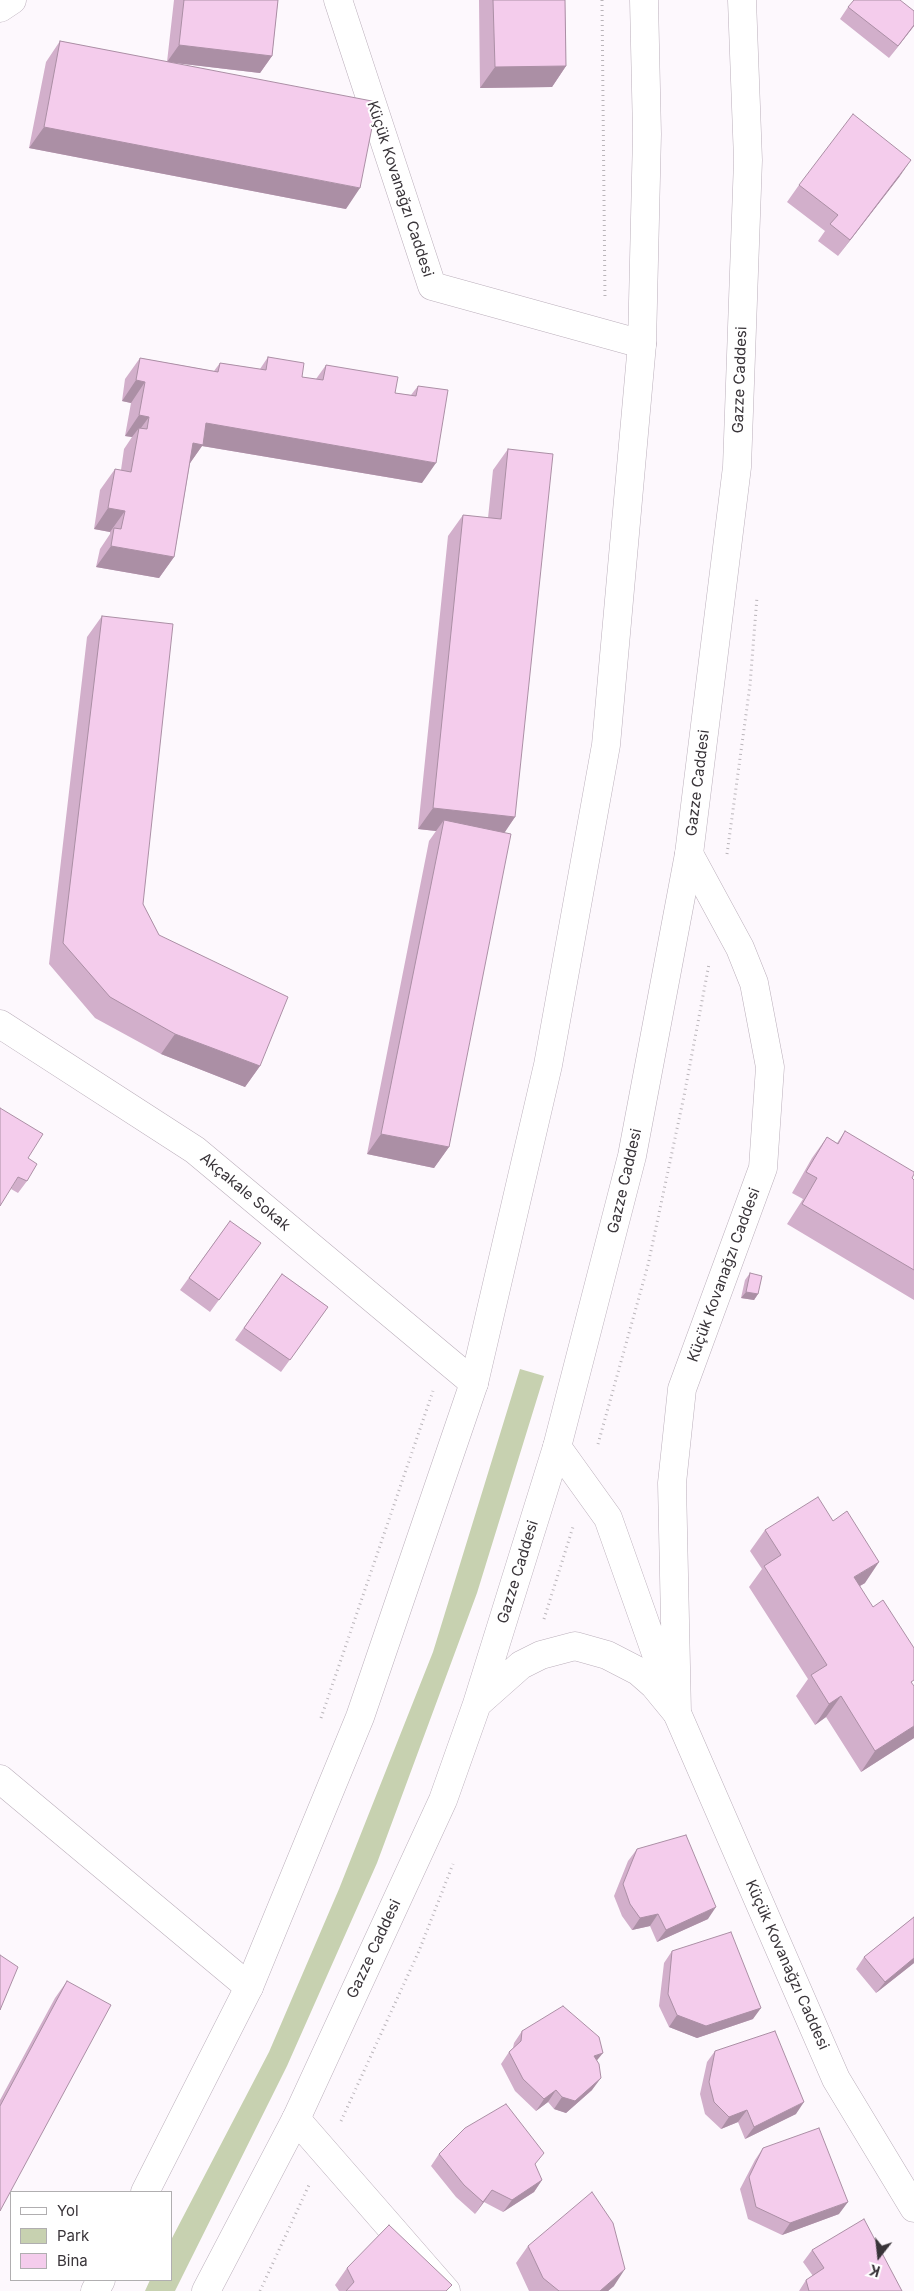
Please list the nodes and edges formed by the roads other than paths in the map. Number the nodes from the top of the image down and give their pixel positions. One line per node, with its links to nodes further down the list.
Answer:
1 (12, 0): 5 (main road)
2 (338, 0): 6 (main road, Küçük Kovanağzı Caddesi)
3 (644, 0): 6 (main road)
4 (742, 0): 7 (main road, Gazze Caddesi)
5 (0, 8)
6 (642, 344): 9 (main road)
7 (689, 854): 10 (main road, Gazze Caddesi); 12 (main road, Küçük Kovanağzı Caddesi)
8 (0, 1024): 9 (main road, Akçakale Sokak)
9 (474, 1383): 14 (main road)
10 (557, 1447): 11 (main road, Gazze Caddesi); 12 (main road, Küçük Kovanağzı Caddesi)
11 (477, 1704): 12 (main road); 15 (main road, Gazze Caddesi)
12 (677, 1713): 17 (main road, Küçük Kovanağzı Caddesi)
13 (0, 1779): 14 (main road)
14 (249, 1987): 16 (main road)
15 (296, 2119): 18 (main road, Gazze Caddesi); 19 (main road)
16 (146, 2191)
17 (914, 2208)
18 (206, 2291)
19 (446, 2291)

